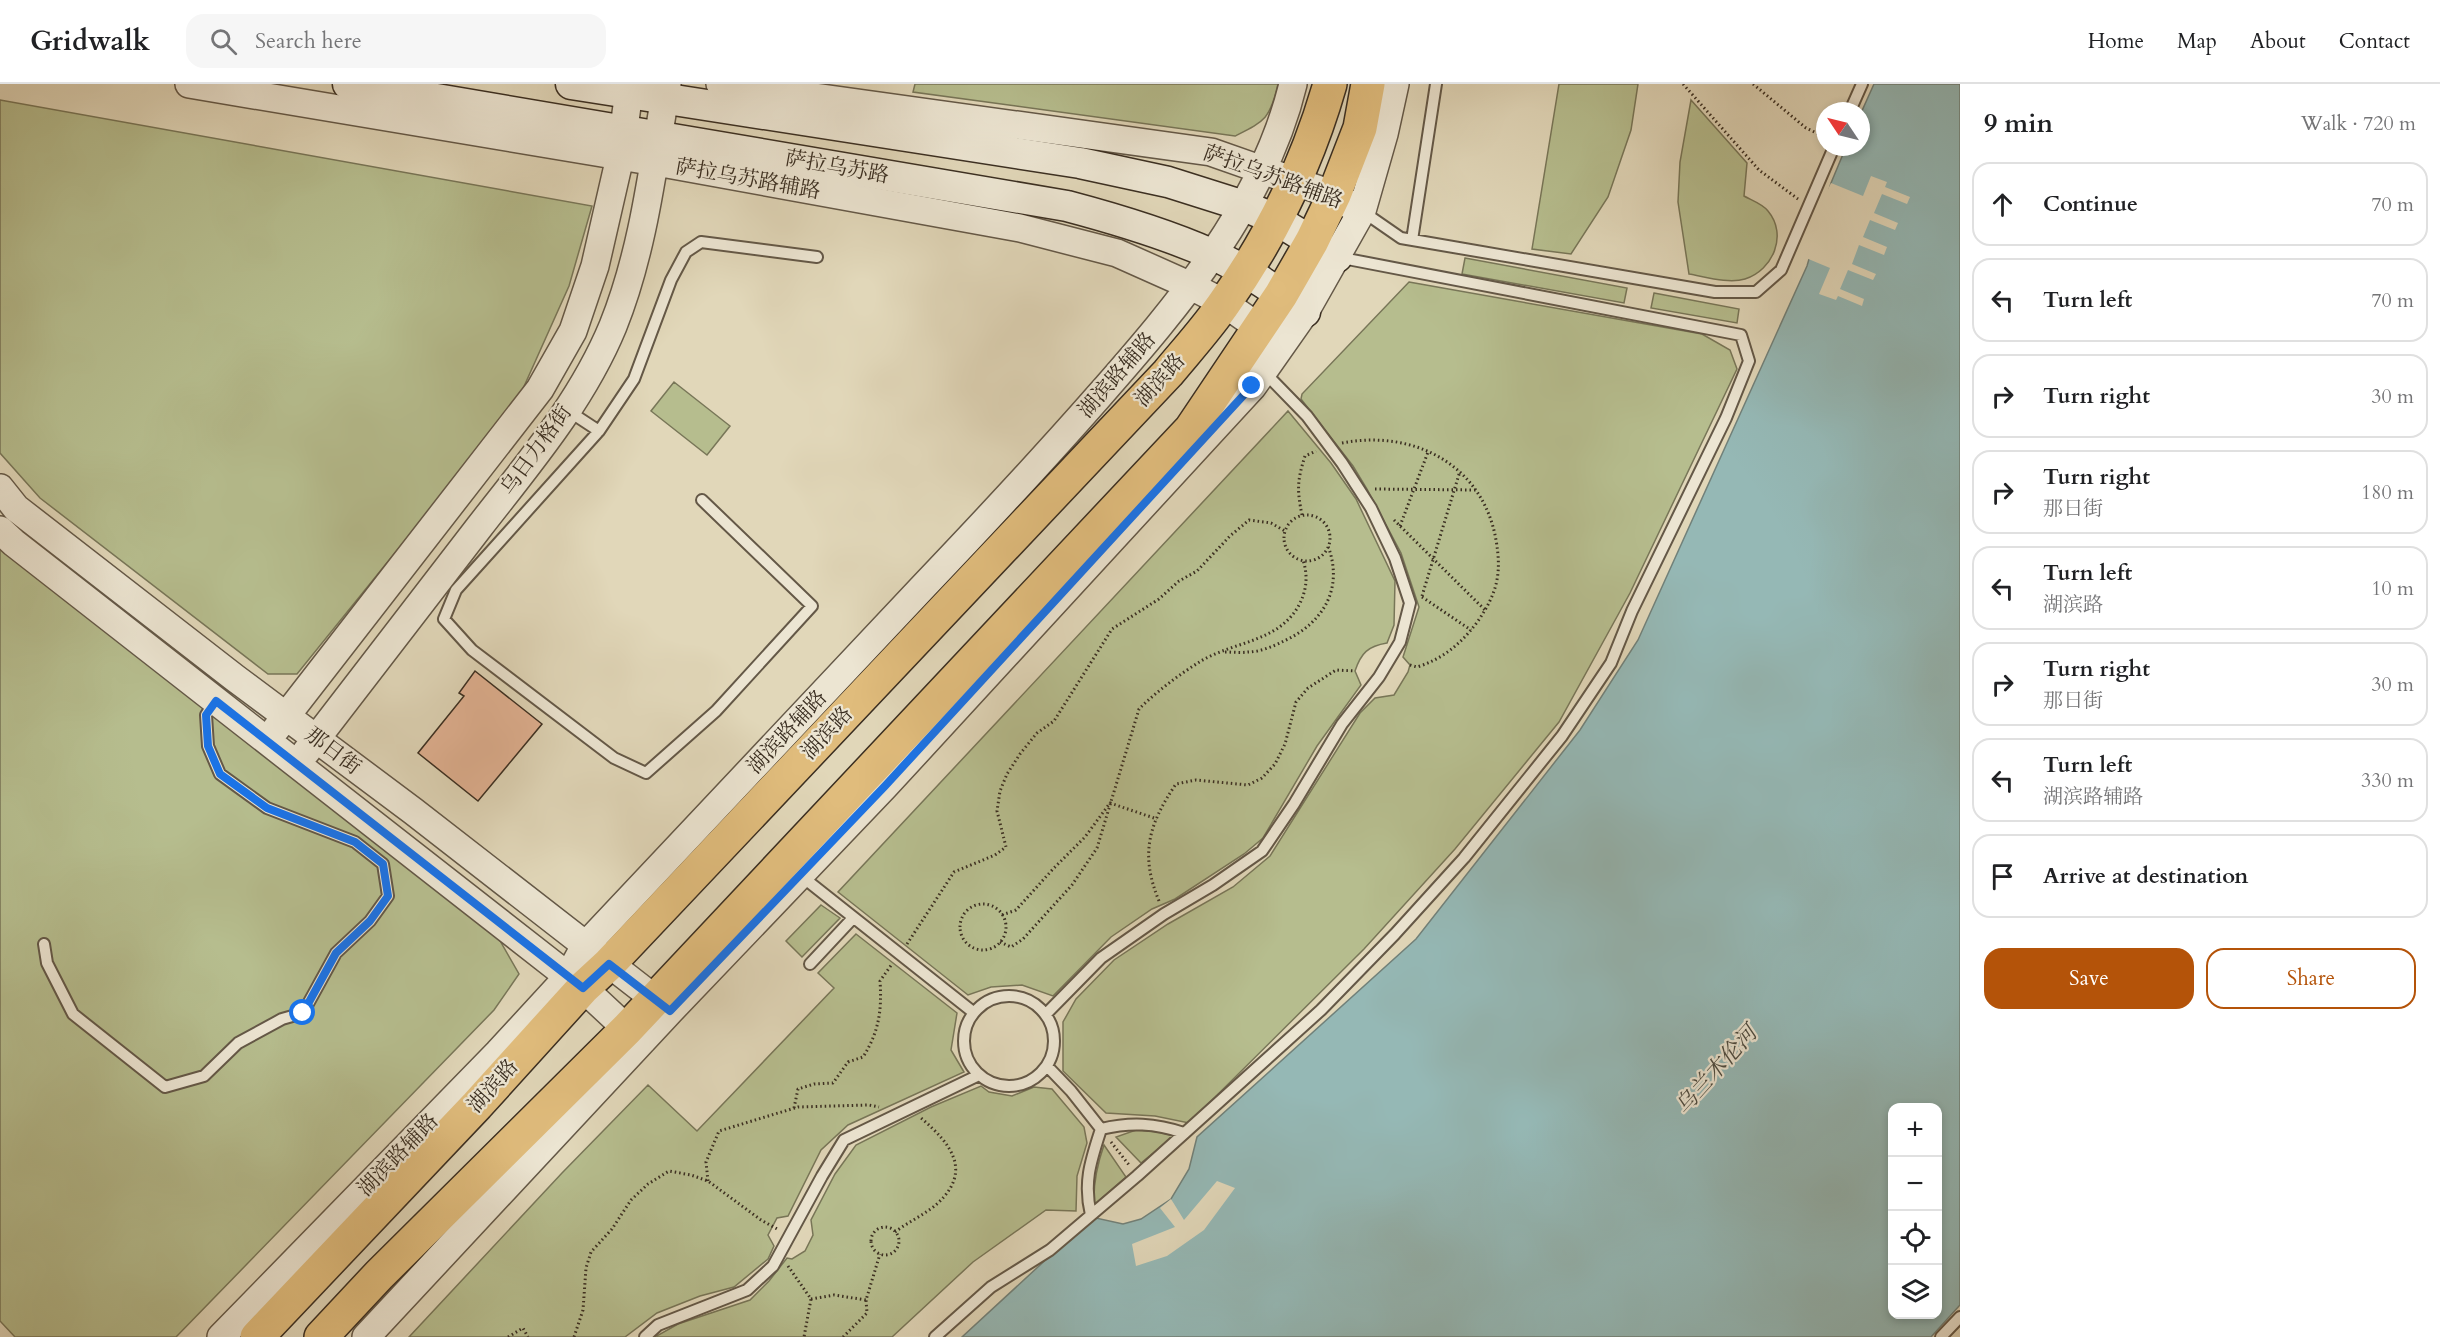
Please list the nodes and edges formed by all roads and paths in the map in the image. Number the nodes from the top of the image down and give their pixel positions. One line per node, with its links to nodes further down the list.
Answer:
1 (189, 84): 17 (street)
2 (348, 84): 17 (main road, 萨拉乌苏路)
3 (571, 84): 13 (main road, 萨拉乌苏路)
4 (720, 84): 20 (street, 萨拉乌苏路辅路)
5 (1293, 84): 20 (street, 湖滨路辅路)
6 (1330, 84): 21 (main road, 湖滨路)
7 (1368, 84): 22 (main road)
8 (1395, 84): 25 (street)
9 (1437, 84): 27 (lane)
10 (1683, 84): 23 (path)
11 (1753, 84): 16 (path)
12 (1862, 84): 15 (lane)
13 (630, 89): 14 (main road, 萨拉乌苏路); 17 (street, 乌日力格街)
14 (666, 91): 18 (street, 乌日力格街); 24 (main road, 萨拉乌苏路)
15 (1854, 102)
16 (1816, 133)
17 (621, 144): 18 (main road, 萨拉乌苏路); 66 (street, 乌日力格街)
18 (657, 149): 29 (main road, 萨拉乌苏路); 32 (street, 萨拉乌苏路辅路); 37 (street, 乌日力格街)
19 (1830, 156): 23 (lane)
20 (1262, 169): 21 (street, 萨拉乌苏路辅路); 24 (street, 湖滨路辅路)
21 (1294, 181): 22 (street, 萨拉乌苏路辅路); 26 (main road, 湖滨路)
22 (1334, 195): 25 (street, 萨拉乌苏路辅路); 28 (main road)
23 (1809, 204): 27 (lane)
24 (1244, 206): 26 (main road, 萨拉乌苏路); 29 (street, 湖滨路辅路)
25 (1362, 211): 27 (lane); 28 (street)
26 (1275, 219): 28 (main road, 萨拉乌苏路); 31 (main road, 湖滨路)
27 (1412, 240)
28 (1324, 249): 34 (main road); 91 (lane)
29 (1212, 254): 31 (main road, 萨拉乌苏路); 32 (street, 湖滨路辅路)
30 (817, 258): 38 (lane)
31 (1245, 272): 33 (main road, 湖滨路); 34 (main road, 萨拉乌苏路)
32 (1191, 286): 33 (street, 萨拉乌苏路辅路); 79 (street, 湖滨路辅路)
33 (1224, 303): 35 (street, 萨拉乌苏路辅路); 79 (main road, 湖滨路)
34 (1293, 303): 35 (main road)
35 (1270, 336): 72 (street); 82 (main road)
36 (1270, 378): 39 (lane)
37 (566, 410): 38 (lane); 67 (street, 乌日力格街)
38 (599, 431): 47 (lane)
39 (1329, 445): 40 (path); 49 (path); 73 (lane)
40 (1428, 452): 41 (path); 44 (path)
41 (1460, 471): 45 (path); 46 (path)
42 (0, 488): 66 (street, 那日街)
43 (1367, 489): 44 (path)
44 (1414, 489): 45 (path); 50 (path)
45 (1454, 490): 46 (path); 55 (path)
46 (1477, 490): 60 (path)
47 (702, 500)
48 (1386, 513): 50 (path)
49 (1302, 515): 52 (path); 54 (path)
50 (1400, 526): 53 (path); 55 (path)
51 (0, 530): 65 (street, 那日街)
52 (1285, 531): 56 (path); 78 (path)
53 (1397, 533)
54 (1328, 546): 56 (path); 62 (path)
55 (1433, 559): 58 (path); 60 (path)
56 (1303, 560): 62 (path)
57 (1413, 591): 58 (path)
58 (1422, 597): 59 (path); 61 (path)
59 (1419, 607)
60 (1485, 610): 61 (path)
61 (1472, 630): 63 (path)
62 (1223, 652): 70 (path)
63 (1410, 665)
64 (1355, 671): 71 (path)
65 (216, 701): 68 (street, 那日街); 77 (lane)
66 (286, 716): 67 (street, 那日街); 68 (street, 乌日力格街)
67 (316, 739): 69 (street, 乌日力格街); 79 (street, 那日街)
68 (266, 741): 69 (street, 那日街)
69 (297, 765): 81 (street, 那日街)
70 (1110, 804): 71 (path); 74 (path); 76 (path)
71 (1157, 819): 73 (path)
72 (800, 875): 75 (lane); 82 (street)
73 (1164, 914): 84 (lane)
74 (1002, 915): 76 (path); 76 (path)
75 (853, 918): 78 (lane); 80 (lane)
76 (1000, 942)
77 (44, 944)
78 (900, 954): 83 (lane); 88 (path)
79 (597, 955): 81 (main road, 湖滨路); 82 (street, 那日街)
80 (810, 964)
81 (575, 982): 85 (street, 那日街); 102 (street, 湖滨路辅路); 103 (main road, 湖滨路)
82 (662, 1006): 85 (main road)
83 (973, 1012): 84 (lane); 87 (lane)
84 (1046, 1014): 86 (lane)
85 (635, 1035): 104 (main road); 105 (street)
86 (1047, 1066): 87 (lane); 90 (lane)
87 (979, 1075): 89 (lane)
88 (794, 1108): 89 (path); 93 (path)
89 (905, 1109): 95 (path); 96 (lane)
90 (1101, 1129): 91 (lane); 92 (path); 94 (lane)
91 (1184, 1133): 92 (lane)
92 (1137, 1176): 94 (lane)
93 (708, 1181): 96 (path); 108 (path)
94 (1091, 1215): 112 (lane)
95 (895, 1232): 97 (path); 97 (path)
96 (789, 1237): 98 (lane)
97 (880, 1254): 100 (path)
98 (778, 1256): 99 (path); 109 (lane)
99 (811, 1299): 100 (path); 110 (path)
100 (866, 1300): 111 (path)
101 (1960, 1317): 113 (lane)
102 (221, 1337)
103 (257, 1337)
104 (321, 1337)
105 (366, 1337)
106 (508, 1337): 107 (path)
107 (528, 1337)
108 (574, 1337)
109 (645, 1337)
110 (804, 1337)
111 (843, 1337)
112 (935, 1337)
113 (1941, 1337)

